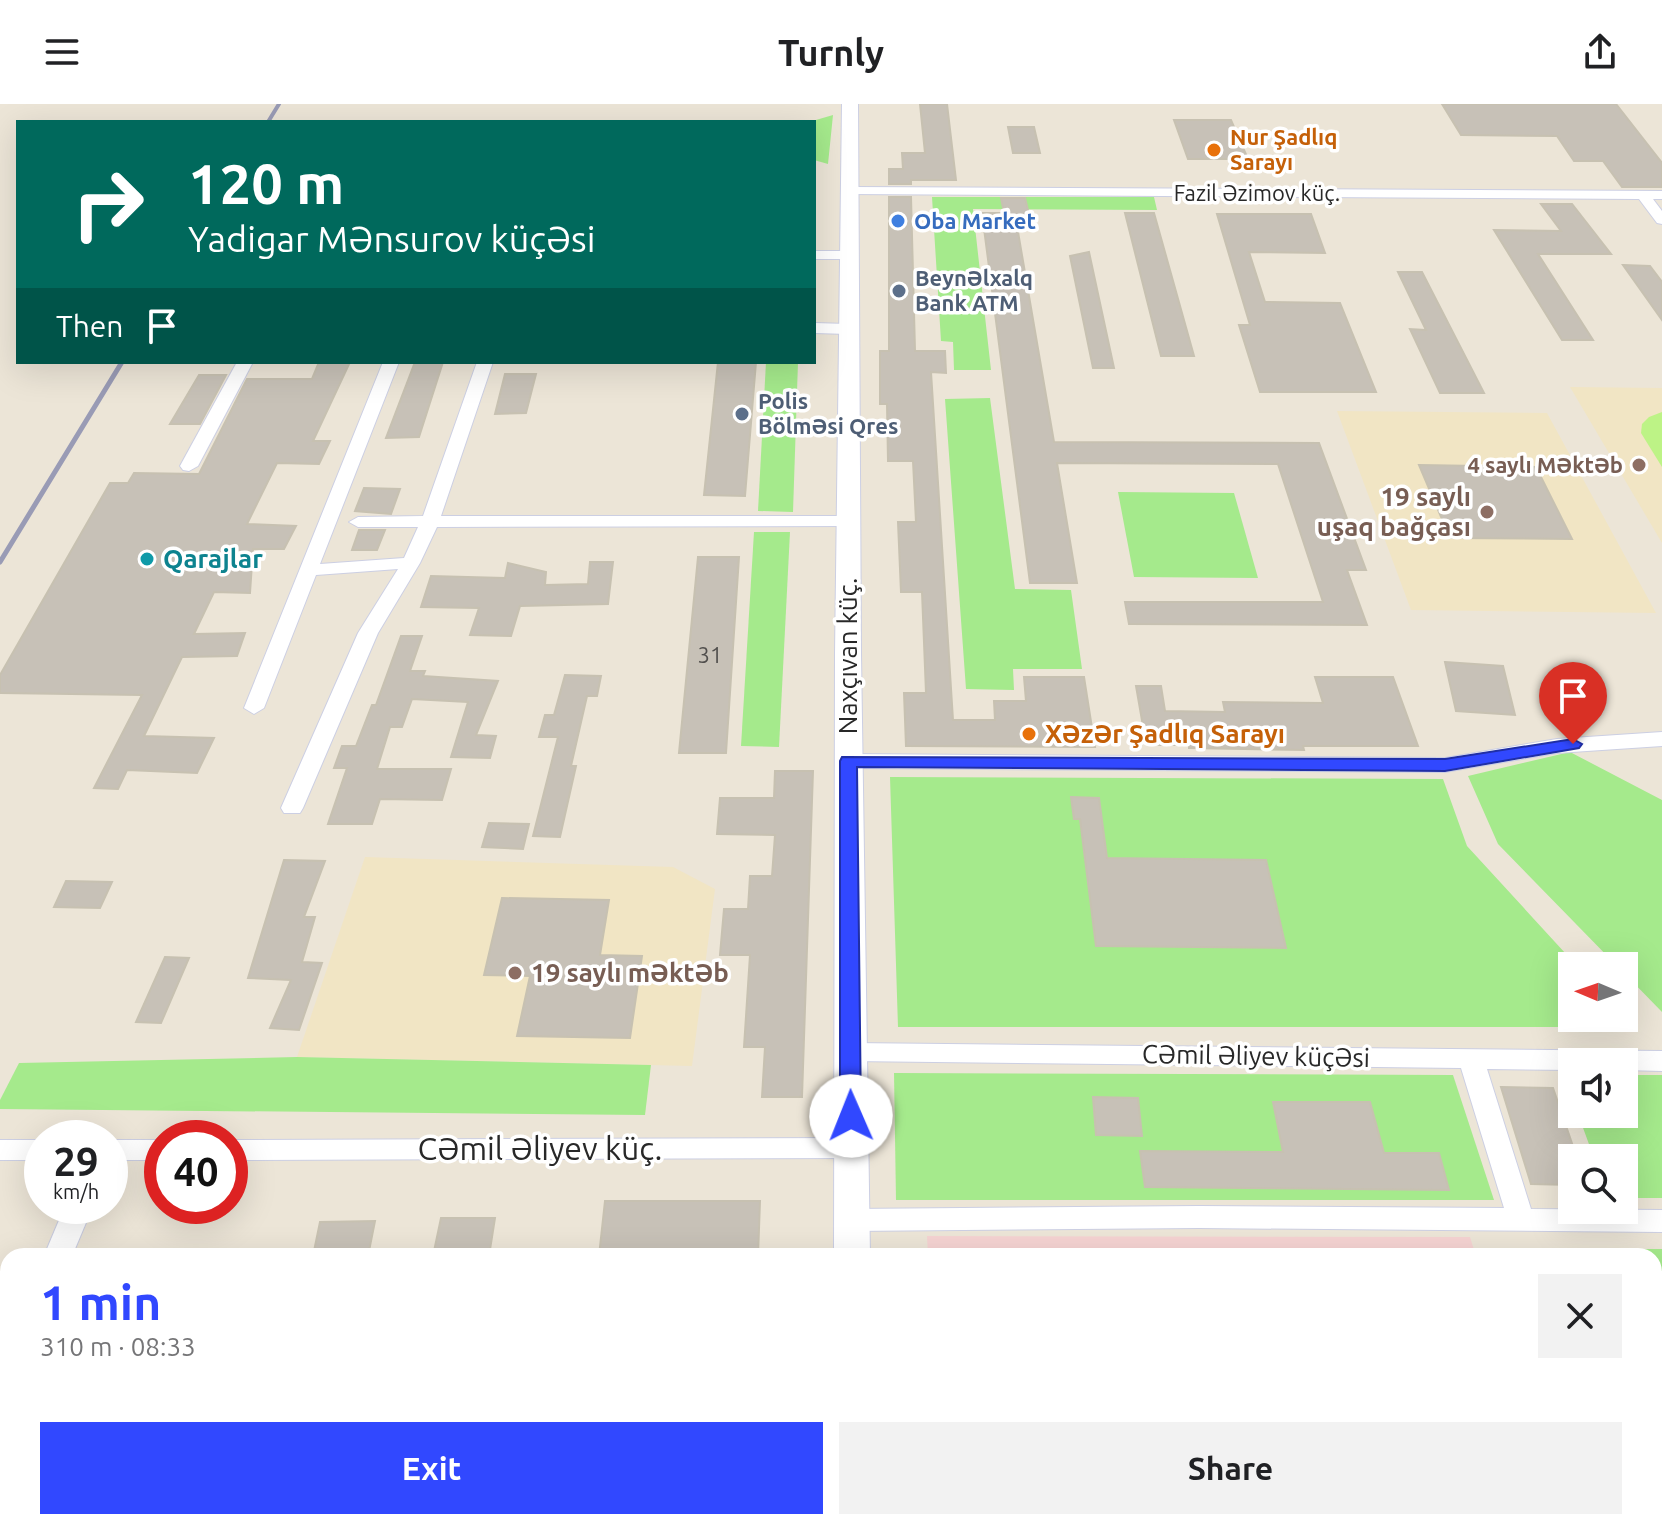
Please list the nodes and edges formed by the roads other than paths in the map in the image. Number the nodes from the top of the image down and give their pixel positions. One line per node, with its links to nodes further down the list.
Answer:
1 (850, 104): 2 (street, Naxçıvan küç.)
2 (851, 191): 3 (street, Fazil Əzimov küç.); 7 (street, Naxçıvan küç.)
3 (1643, 195): 4 (street, Fazil Əzimov küç.); 5 (street)
4 (1662, 195)
5 (1662, 220)
6 (816, 255): 7 (street)
7 (849, 255): 9 (street, Naxçıvan küç.)
8 (816, 328): 9 (street)
9 (848, 329): 14 (street, Naxçıvan küç.)
10 (244, 364): 13 (street)
11 (390, 364): 18 (street)
12 (484, 364): 16 (street)
13 (189, 466)
14 (848, 521): 16 (street); 21 (street, Naxçıvan küç.)
15 (358, 522): 16 (street)
16 (430, 522): 17 (street)
17 (411, 563): 18 (street); 22 (street)
18 (309, 570): 19 (street)
19 (254, 708)
20 (1662, 739): 21 (street)
21 (848, 761): 23 (street, Naxçıvan küç.)
22 (292, 808)
23 (850, 1052): 24 (street, Cəmil Əliyev küçəsi); 26 (street, Naxçıvan küç.)
24 (1471, 1058): 25 (street, Cəmil Əliyev küçəsi); 31 (street)
25 (1662, 1061)
26 (851, 1148): 29 (street, Cəmil Əliyev küç.); 30 (street, Naxçıvan küç.)
27 (0, 1150): 28 (street)
28 (24, 1150)
29 (248, 1150)
30 (852, 1220): 31 (street); 35 (street, Naxçıvan küç.)
31 (1521, 1220): 32 (street)
32 (1662, 1221)
33 (71, 1224): 34 (street)
34 (61, 1248)
35 (852, 1248)

